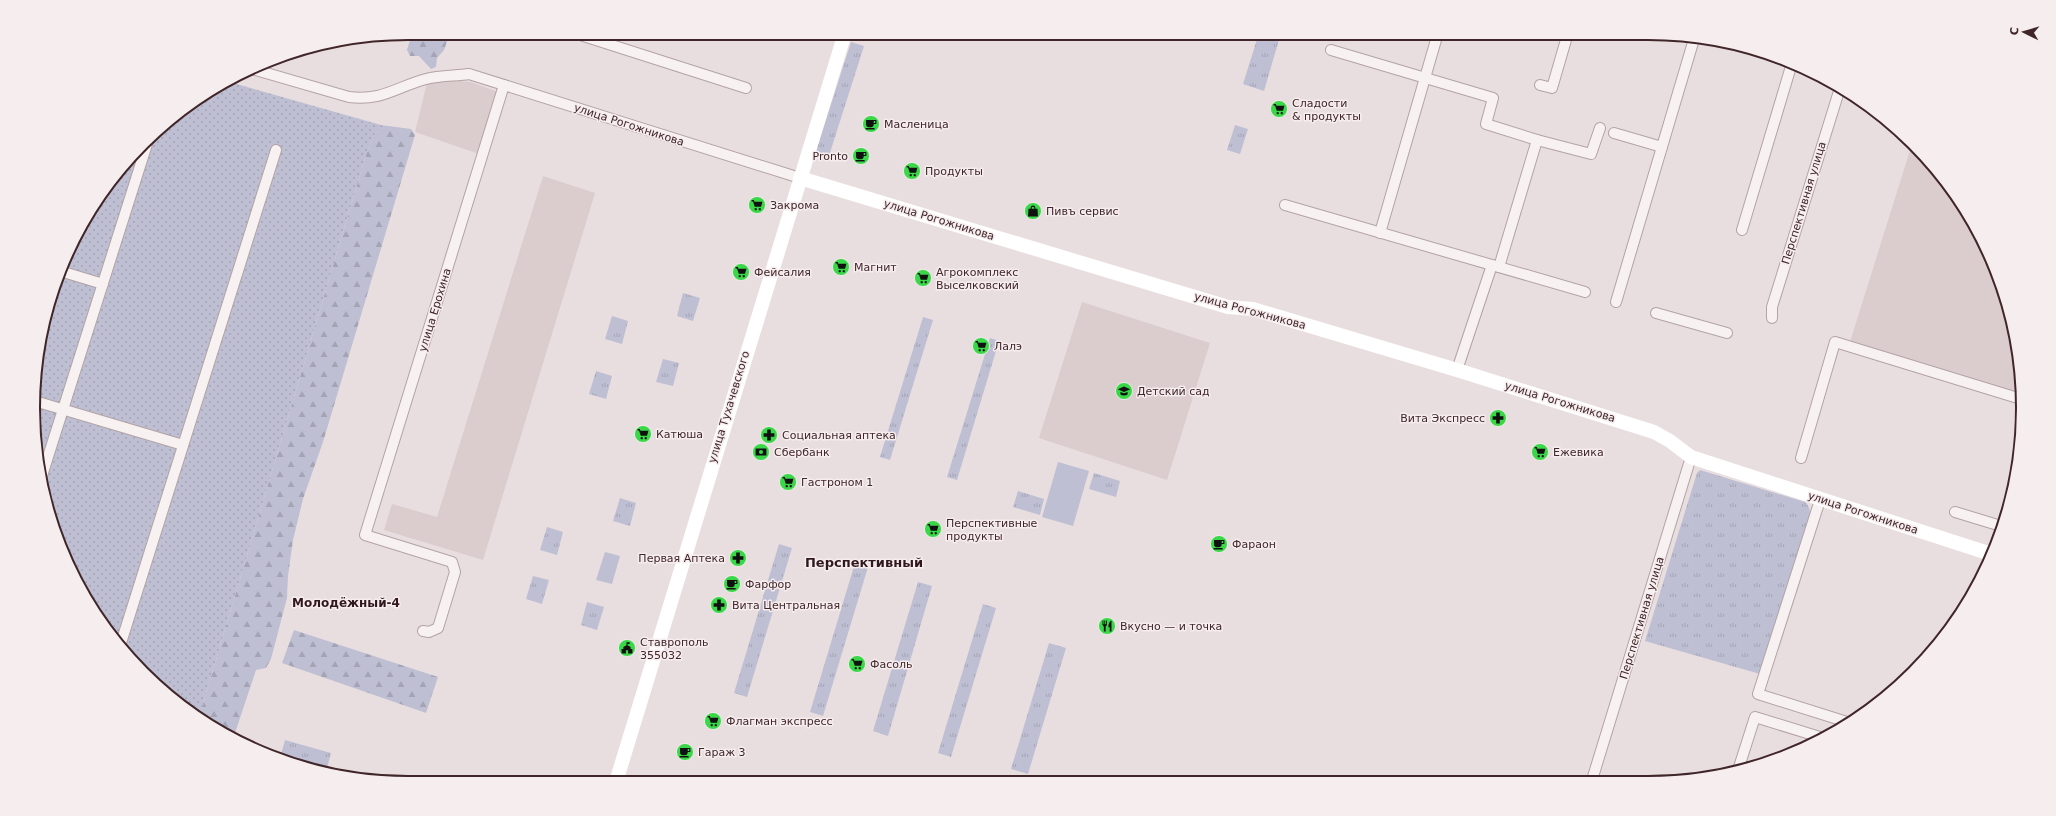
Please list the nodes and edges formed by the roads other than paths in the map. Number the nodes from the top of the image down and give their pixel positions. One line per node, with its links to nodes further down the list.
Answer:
1 (596, 40): 12 (street)
2 (843, 40): 20 (street, улица Тухачевского)
3 (1436, 40): 9 (street)
4 (1566, 40): 11 (street)
5 (1693, 43): 17 (street)
6 (1331, 50): 9 (street)
7 (1790, 69): 22 (street)
8 (260, 71): 10 (street, улица Рогожникова)
9 (1426, 78): 16 (street); 23 (street)
10 (504, 85): 20 (street, улица Рогожникова); 44 (street, улица Ерохина)
11 (1540, 85)
12 (746, 88)
13 (1838, 93): 30 (street, Перспективная улица)
14 (1600, 128): 16 (street)
15 (1614, 133): 17 (street)
16 (1537, 140): 24 (street)
17 (1662, 147): 28 (street)
18 (276, 150): 36 (street)
19 (136, 163): 26 (street)
20 (800, 178): 32 (street, улица Рогожникова); 49 (street, улица Тухачевского)
21 (1285, 205): 23 (street)
22 (1742, 230)
23 (1380, 232): 24 (street)
24 (1496, 266): 27 (street); 32 (street)
25 (66, 273): 26 (street)
26 (103, 284): 35 (street)
27 (1585, 292)
28 (1616, 302)
29 (1656, 313): 31 (street)
30 (1772, 318)
31 (1727, 333)
32 (1457, 370): 37 (street, улица Рогожникова)
33 (2016, 397): 38 (street)
34 (40, 403): 35 (street)
35 (63, 410): 36 (street); 39 (street)
36 (183, 445): 45 (street)
37 (1691, 457): 40 (street, улица Рогожникова); 50 (street, Перспективная улица)
38 (1801, 458)
39 (45, 467)
40 (1820, 500): 43 (street, улица Рогожникова); 46 (street)
41 (1955, 512): 42 (street)
42 (1996, 525)
43 (1986, 552)
44 (423, 631)
45 (122, 640)
46 (1842, 720)
47 (1815, 736): 48 (street)
48 (1740, 764)
49 (621, 776)
50 (1593, 776)

